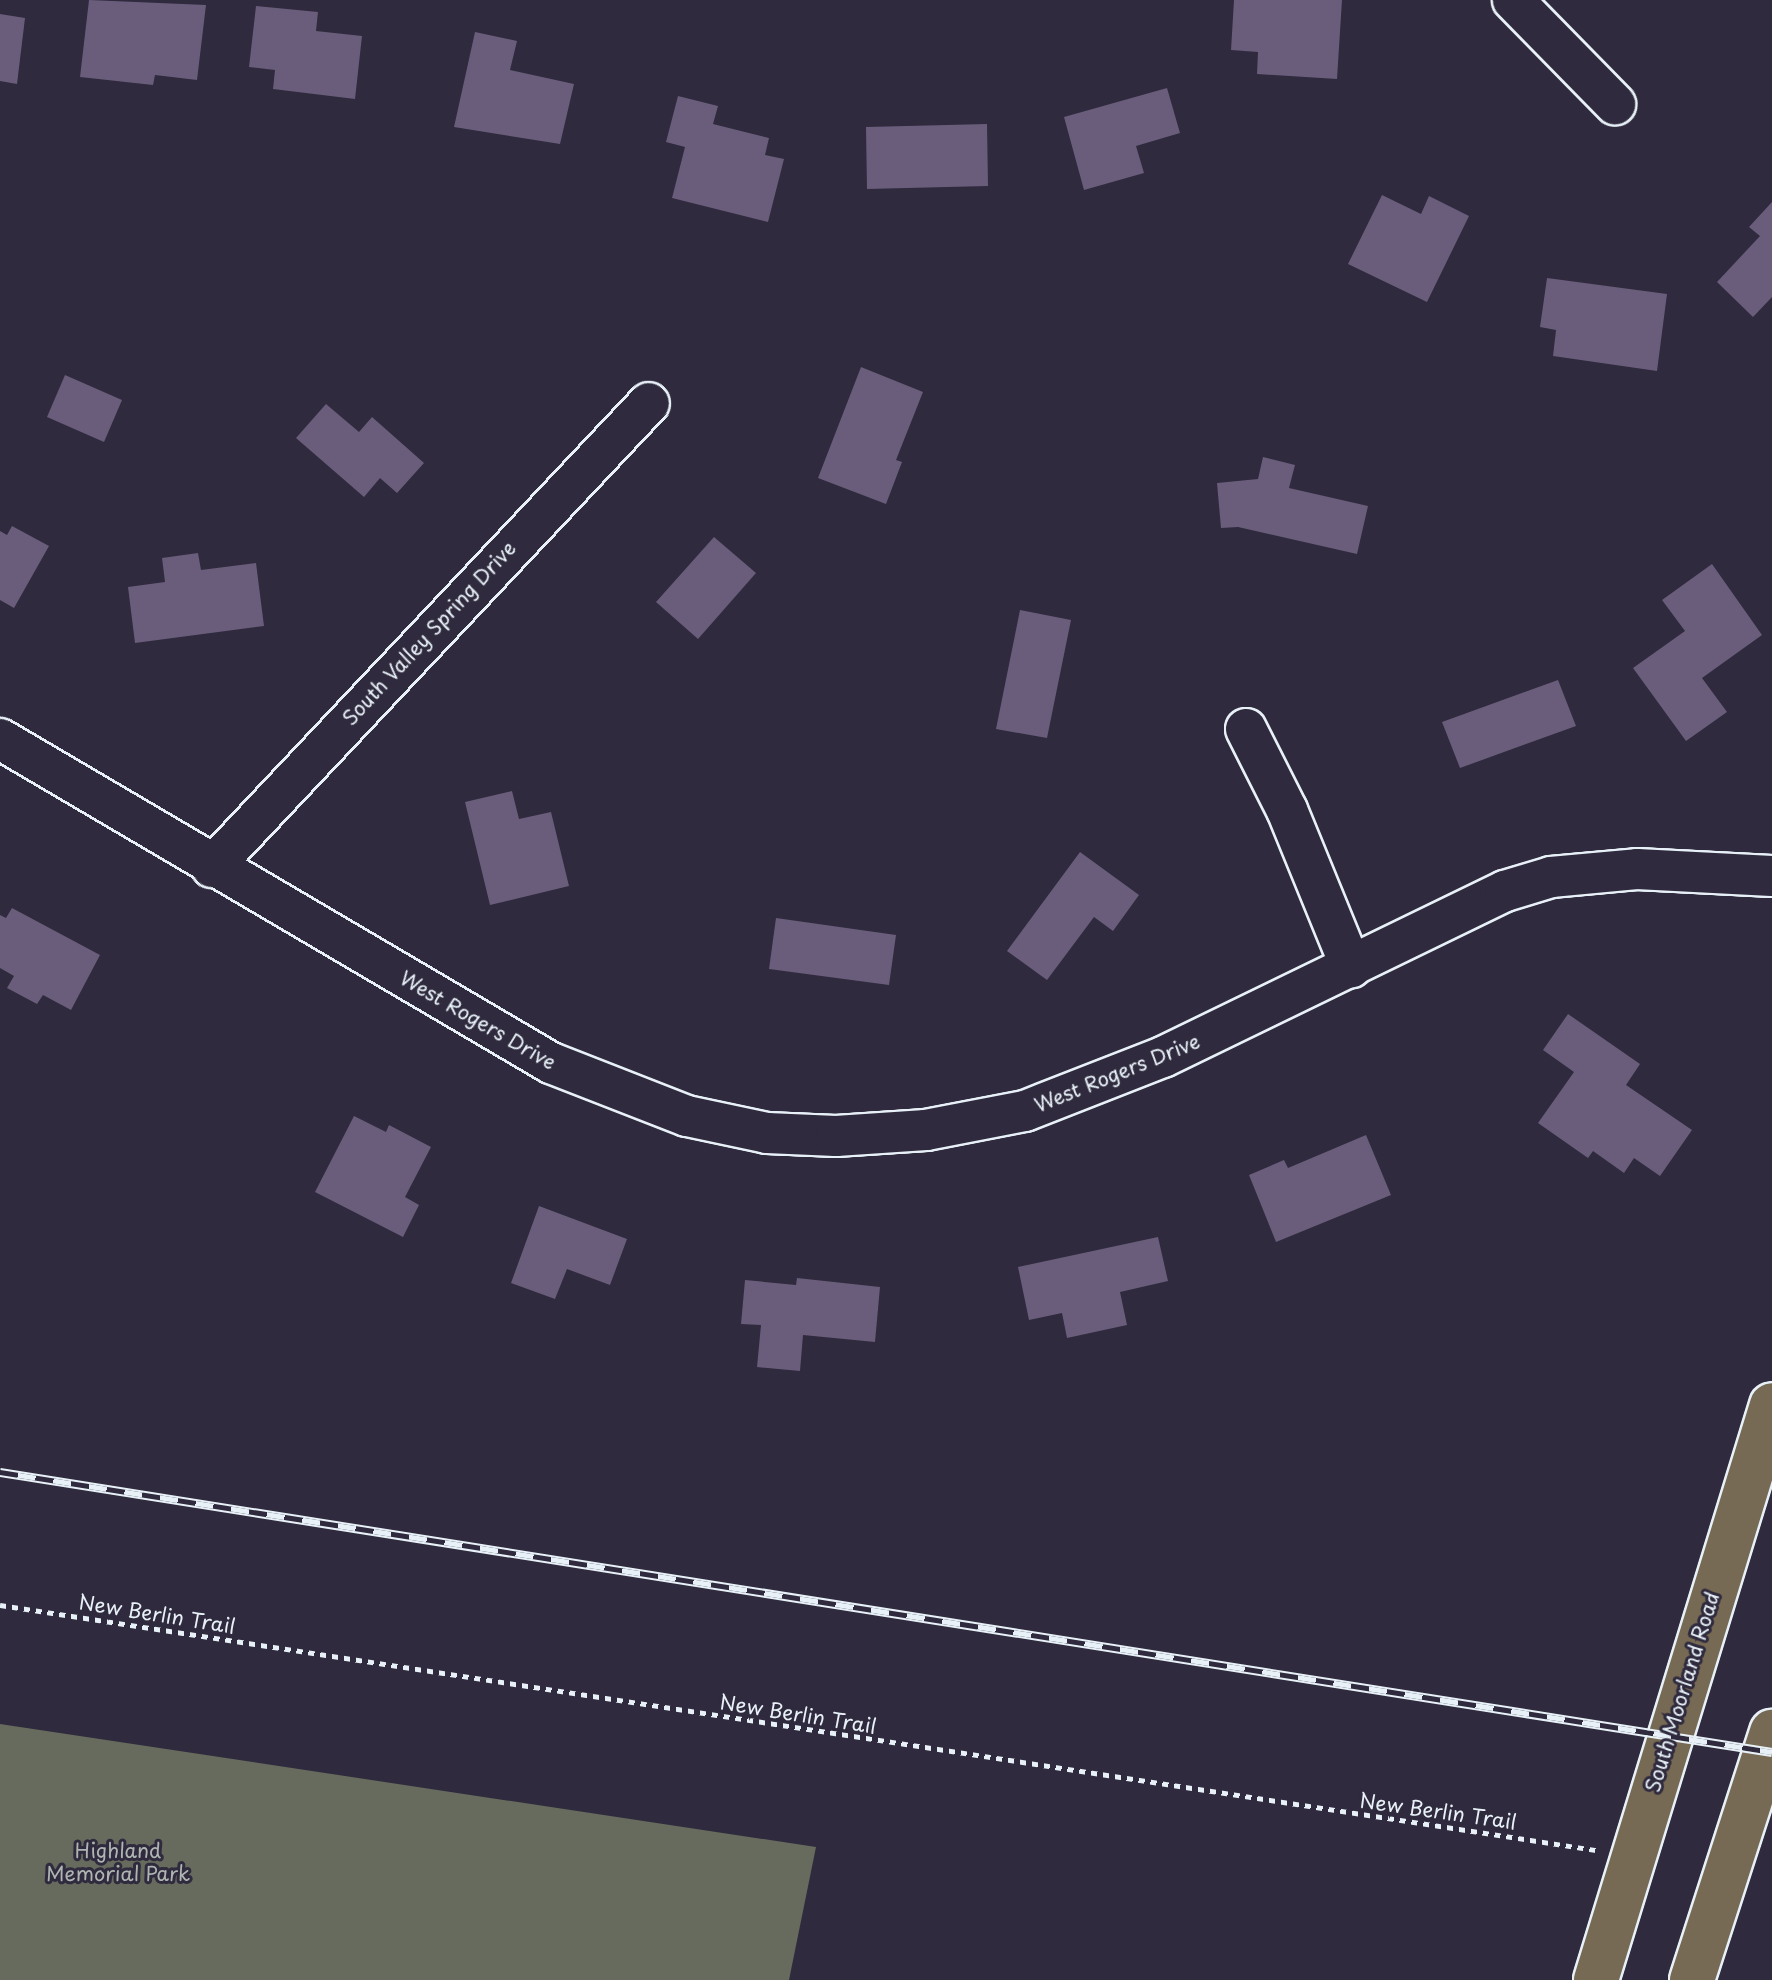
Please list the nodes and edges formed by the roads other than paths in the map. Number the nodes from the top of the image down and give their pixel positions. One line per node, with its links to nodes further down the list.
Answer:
1 (1513, 0): 2 (street)
2 (1615, 104)
3 (649, 403): 6 (street, South Valley Spring Drive)
4 (1246, 729): 8 (street)
5 (0, 739): 6 (street, West Rogers Drive)
6 (212, 867): 8 (street, West Rogers Drive)
7 (1772, 876): 8 (street, West Rogers Drive)
8 (1351, 967)
9 (1772, 1405): 11 (main road, South Moorland Road)
10 (1772, 1732): 12 (main road)
11 (1596, 1980)
12 (1692, 1980)

